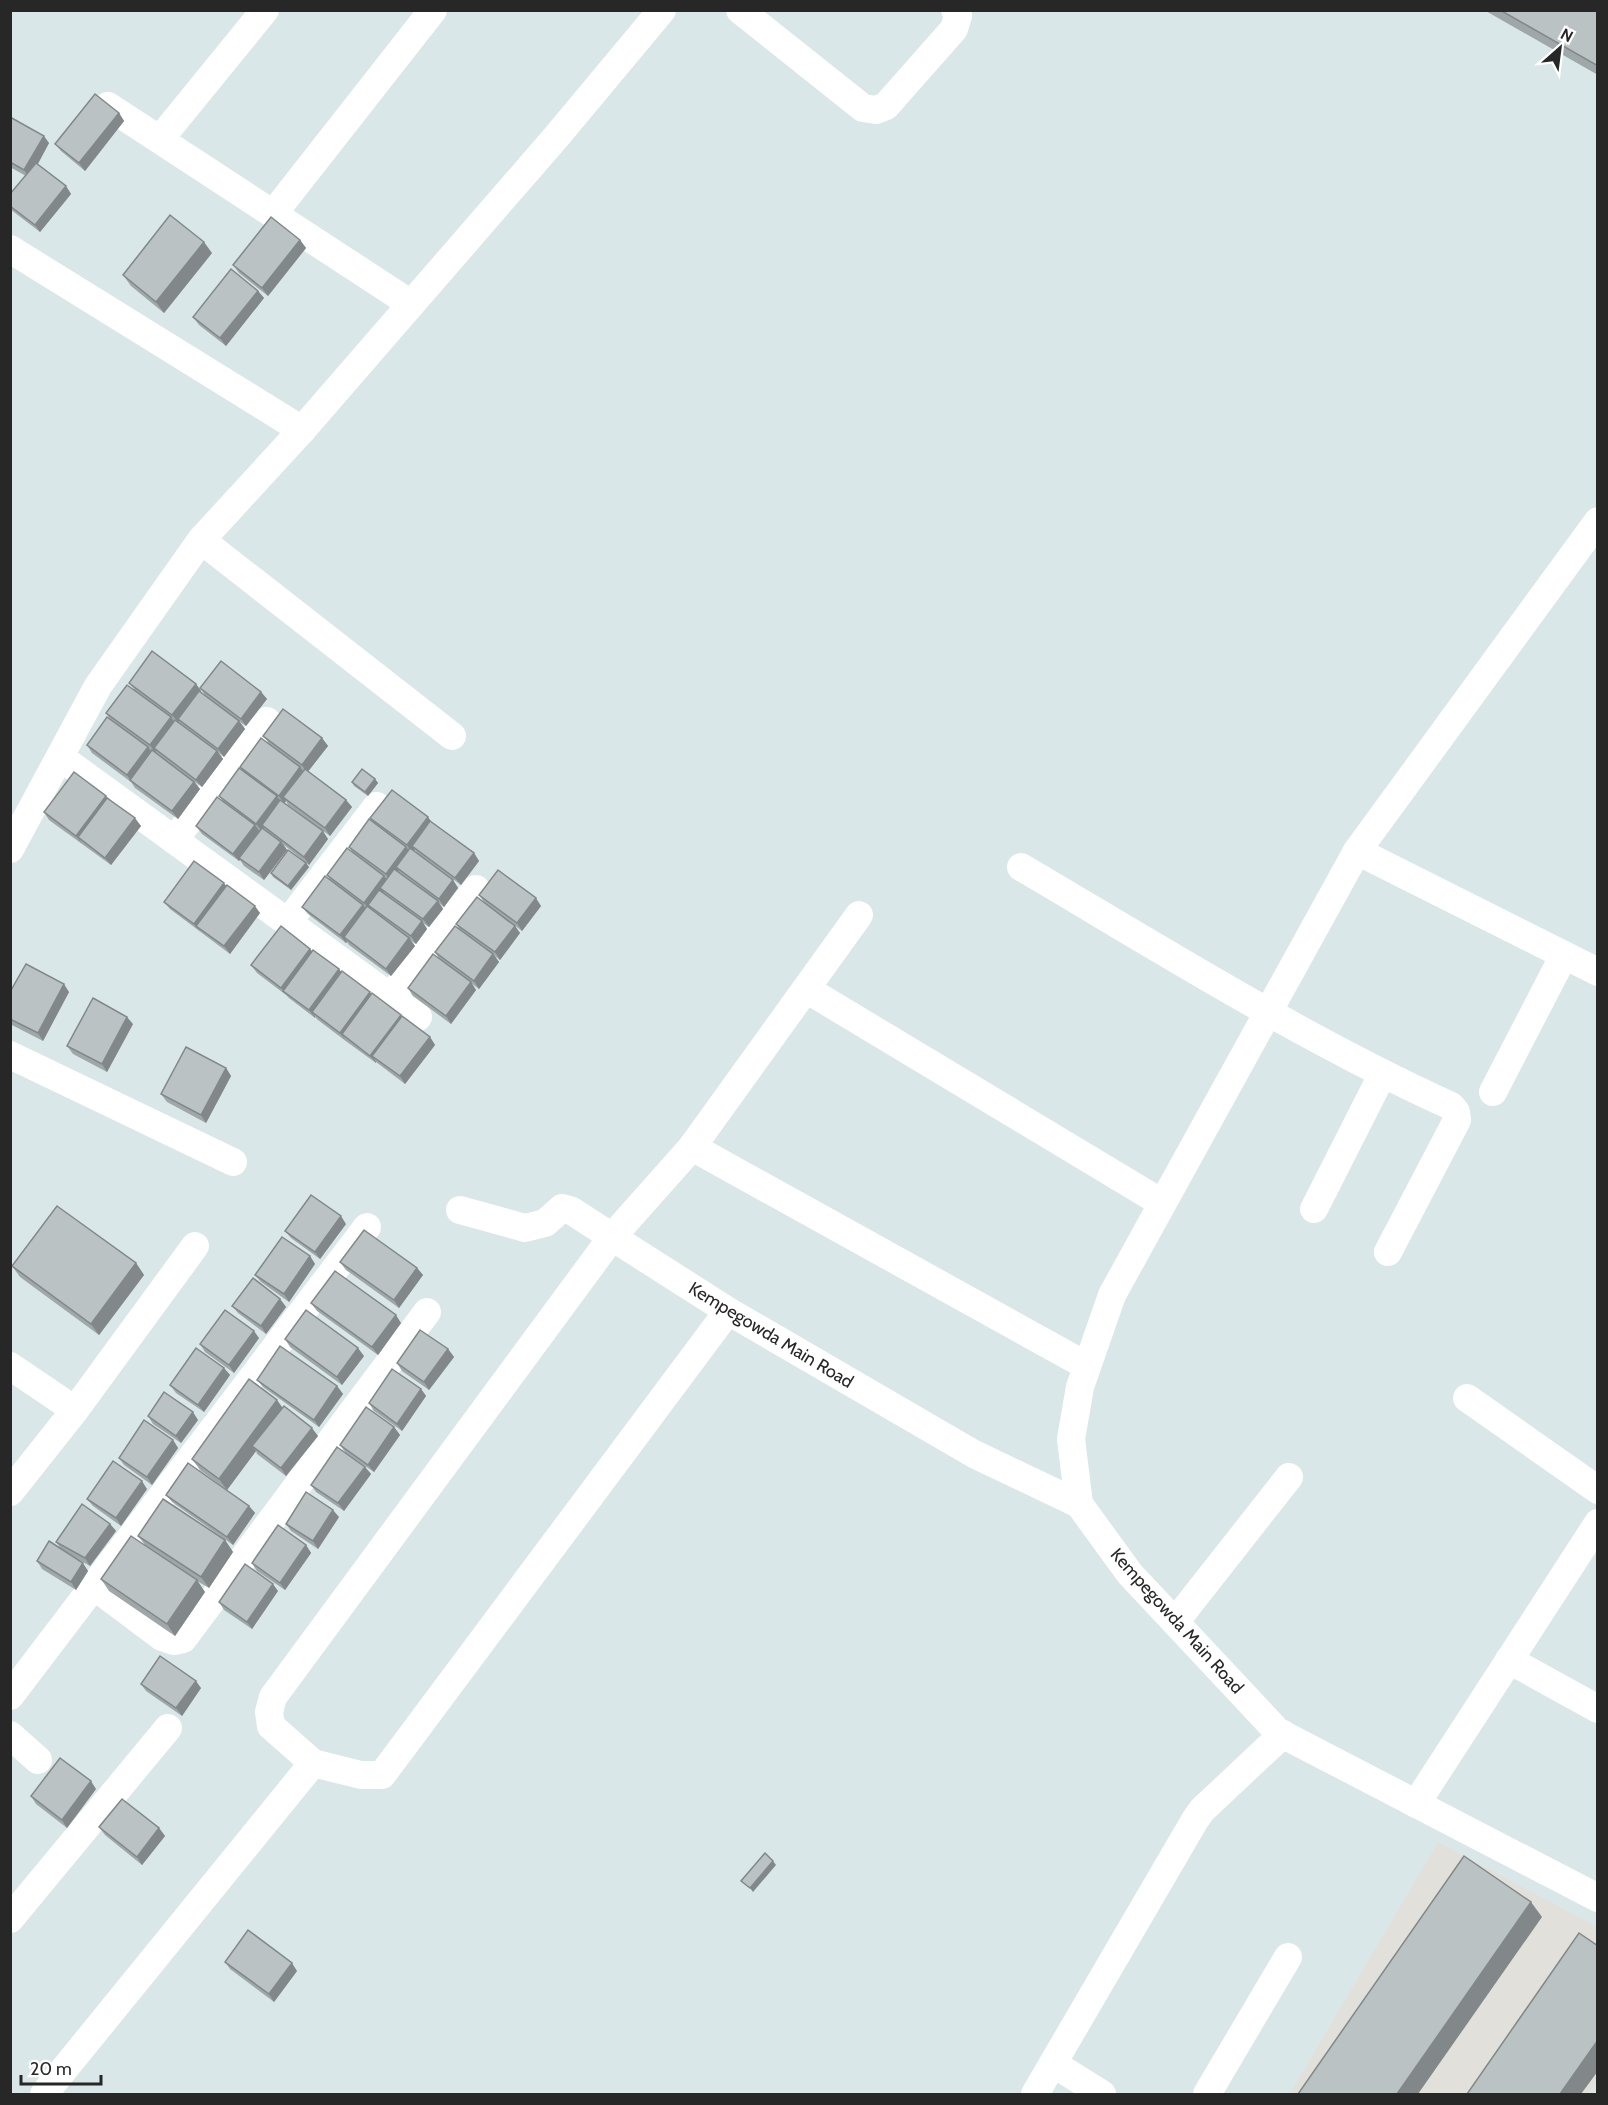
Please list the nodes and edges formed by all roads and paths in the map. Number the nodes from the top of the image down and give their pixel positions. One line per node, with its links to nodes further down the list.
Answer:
1 (265, 10): 7 (street)
2 (433, 10): 8 (street)
3 (662, 10): 10 (street)
4 (740, 10): 5 (street)
5 (955, 10)
6 (108, 106): 7 (street)
7 (160, 139): 8 (street)
8 (273, 214): 10 (street)
9 (10, 249): 11 (street)
10 (411, 304): 11 (street)
11 (302, 430): 13 (street)
12 (1598, 521): 20 (street)
13 (201, 540): 15 (street); 16 (street)
14 (267, 721): 18 (street)
15 (452, 736)
16 (60, 757): 18 (street); 19 (street)
17 (377, 806): 24 (street)
18 (174, 840): 24 (street)
19 (10, 849)
20 (1357, 851): 25 (street); 29 (street)
21 (1021, 867): 29 (street)
22 (476, 889): 28 (street)
23 (859, 915): 27 (street)
24 (287, 922): 28 (street)
25 (1564, 955): 26 (street); 33 (street)
26 (1598, 972)
27 (806, 989): 34 (street); 36 (street)
28 (390, 998): 30 (street)
29 (1267, 1012): 32 (street); 36 (street)
30 (418, 1017)
31 (10, 1055): 35 (street)
32 (1382, 1075): 37 (street); 42 (street)
33 (1493, 1092)
34 (692, 1147): 40 (street); 46 (street)
35 (234, 1162)
36 (1162, 1203): 46 (street)
37 (1314, 1209)
38 (460, 1210): 40 (street, Kempegowda Main Road)
39 (367, 1227): 55 (street)
40 (612, 1238): 43 (street, Kempegowda Main Road); 64 (street)
41 (195, 1246): 48 (street)
42 (1388, 1252)
43 (728, 1311): 52 (street, Kempegowda Main Road); 64 (street)
44 (427, 1312): 55 (street)
45 (10, 1366): 48 (street)
46 (1087, 1366): 52 (street)
47 (1467, 1398): 50 (street)
48 (75, 1410): 51 (street)
49 (1289, 1477): 56 (street)
50 (1598, 1490)
51 (10, 1492)
52 (1079, 1504): 56 (street, Kempegowda Main Road)
53 (1598, 1523): 54 (street)
54 (1590, 1552): 57 (street)
55 (94, 1586): 58 (street)
56 (1175, 1622): 61 (street, Kempegowda Main Road)
57 (1509, 1660): 59 (street); 65 (street)
58 (10, 1696)
59 (1598, 1709)
60 (168, 1728): 67 (street)
61 (1282, 1734): 65 (street, Kempegowda Main Road); 69 (street)
62 (10, 1736): 63 (street)
63 (38, 1760)
64 (313, 1763): 70 (street)
65 (1416, 1804): 66 (street, Kempegowda Main Road)
66 (1598, 1898)
67 (10, 1919)
68 (1288, 1958): 73 (street)
69 (1054, 2064): 71 (street); 72 (street)
70 (44, 2094)
71 (1035, 2094)
72 (1102, 2094)
73 (1208, 2094)

